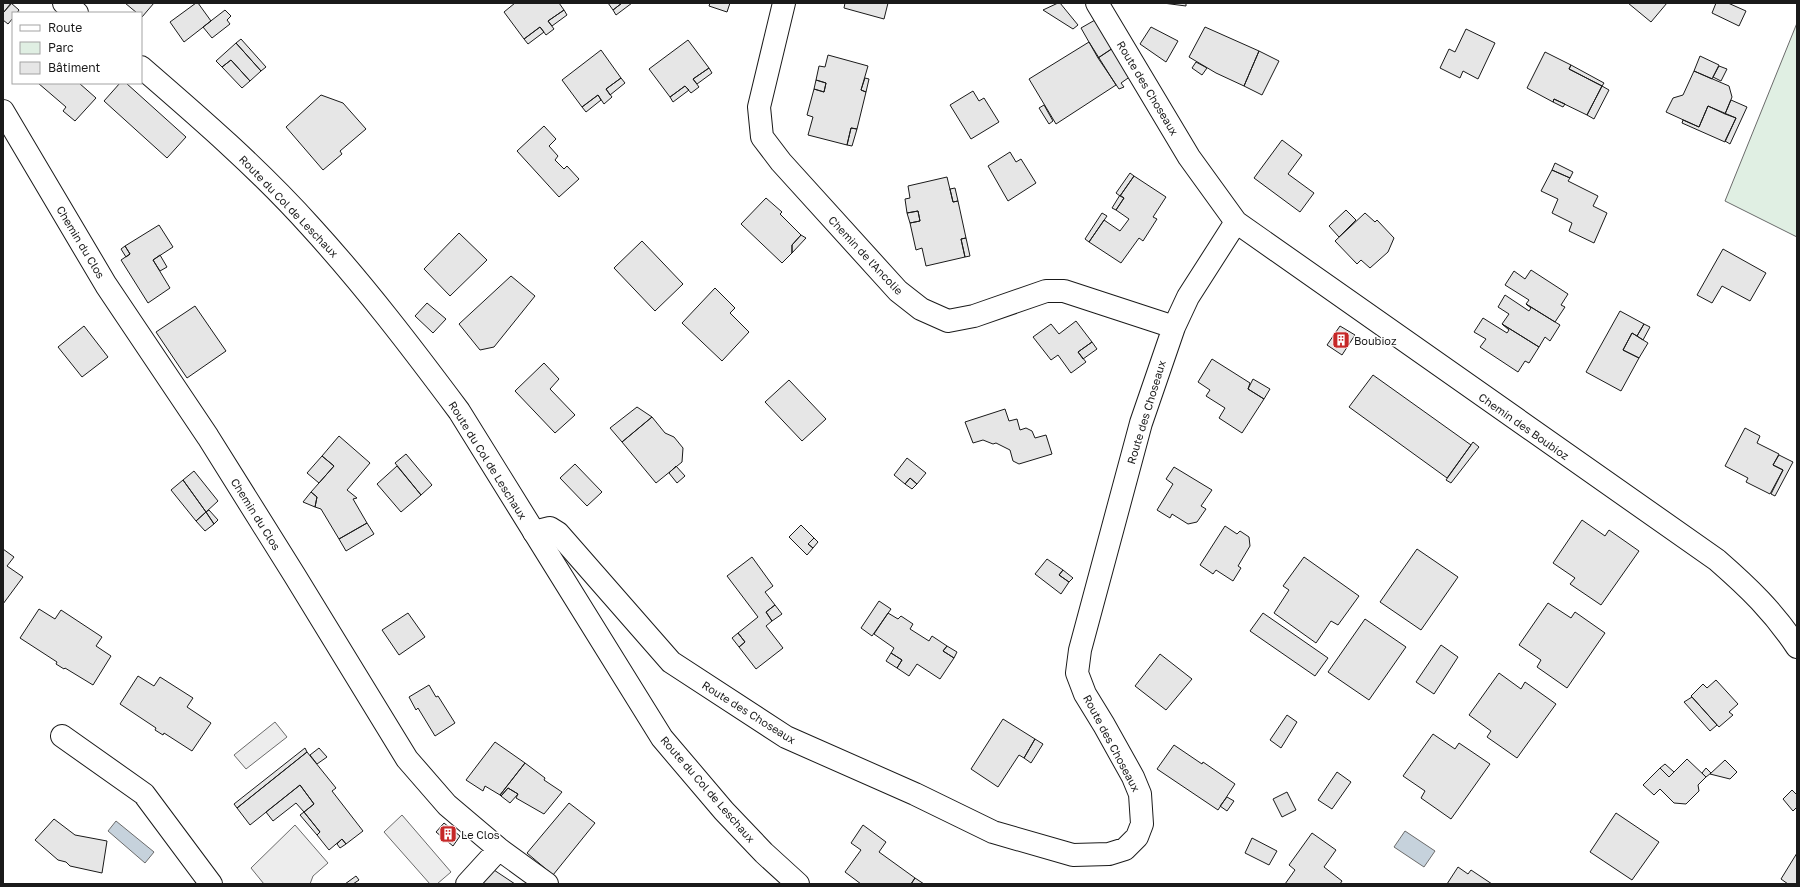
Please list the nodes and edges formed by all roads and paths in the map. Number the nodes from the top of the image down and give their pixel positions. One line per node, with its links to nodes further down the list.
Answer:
1 (64, 3): 4 (street)
2 (784, 3): 8 (street, Chemin de l'Ancolie)
3 (1097, 3): 7 (street, Route des Choseaux)
4 (76, 12)
5 (142, 68): 9 (street, Route du Col de Leschaux)
6 (3, 111): 12 (street, Chemin du Clos)
7 (1236, 222): 8 (street, Route des Choseaux); 10 (street, Chemin des Boubioz)
8 (1174, 327): 9 (street, Route des Choseaux)
9 (534, 532): 16 (street, Route du Col de Leschaux)
10 (1797, 647)
11 (62, 736): 13 (street)
12 (499, 849): 14 (street); 15 (street, Chemin du Clos)
13 (210, 884)
14 (467, 884)
15 (547, 884)
16 (798, 884)

